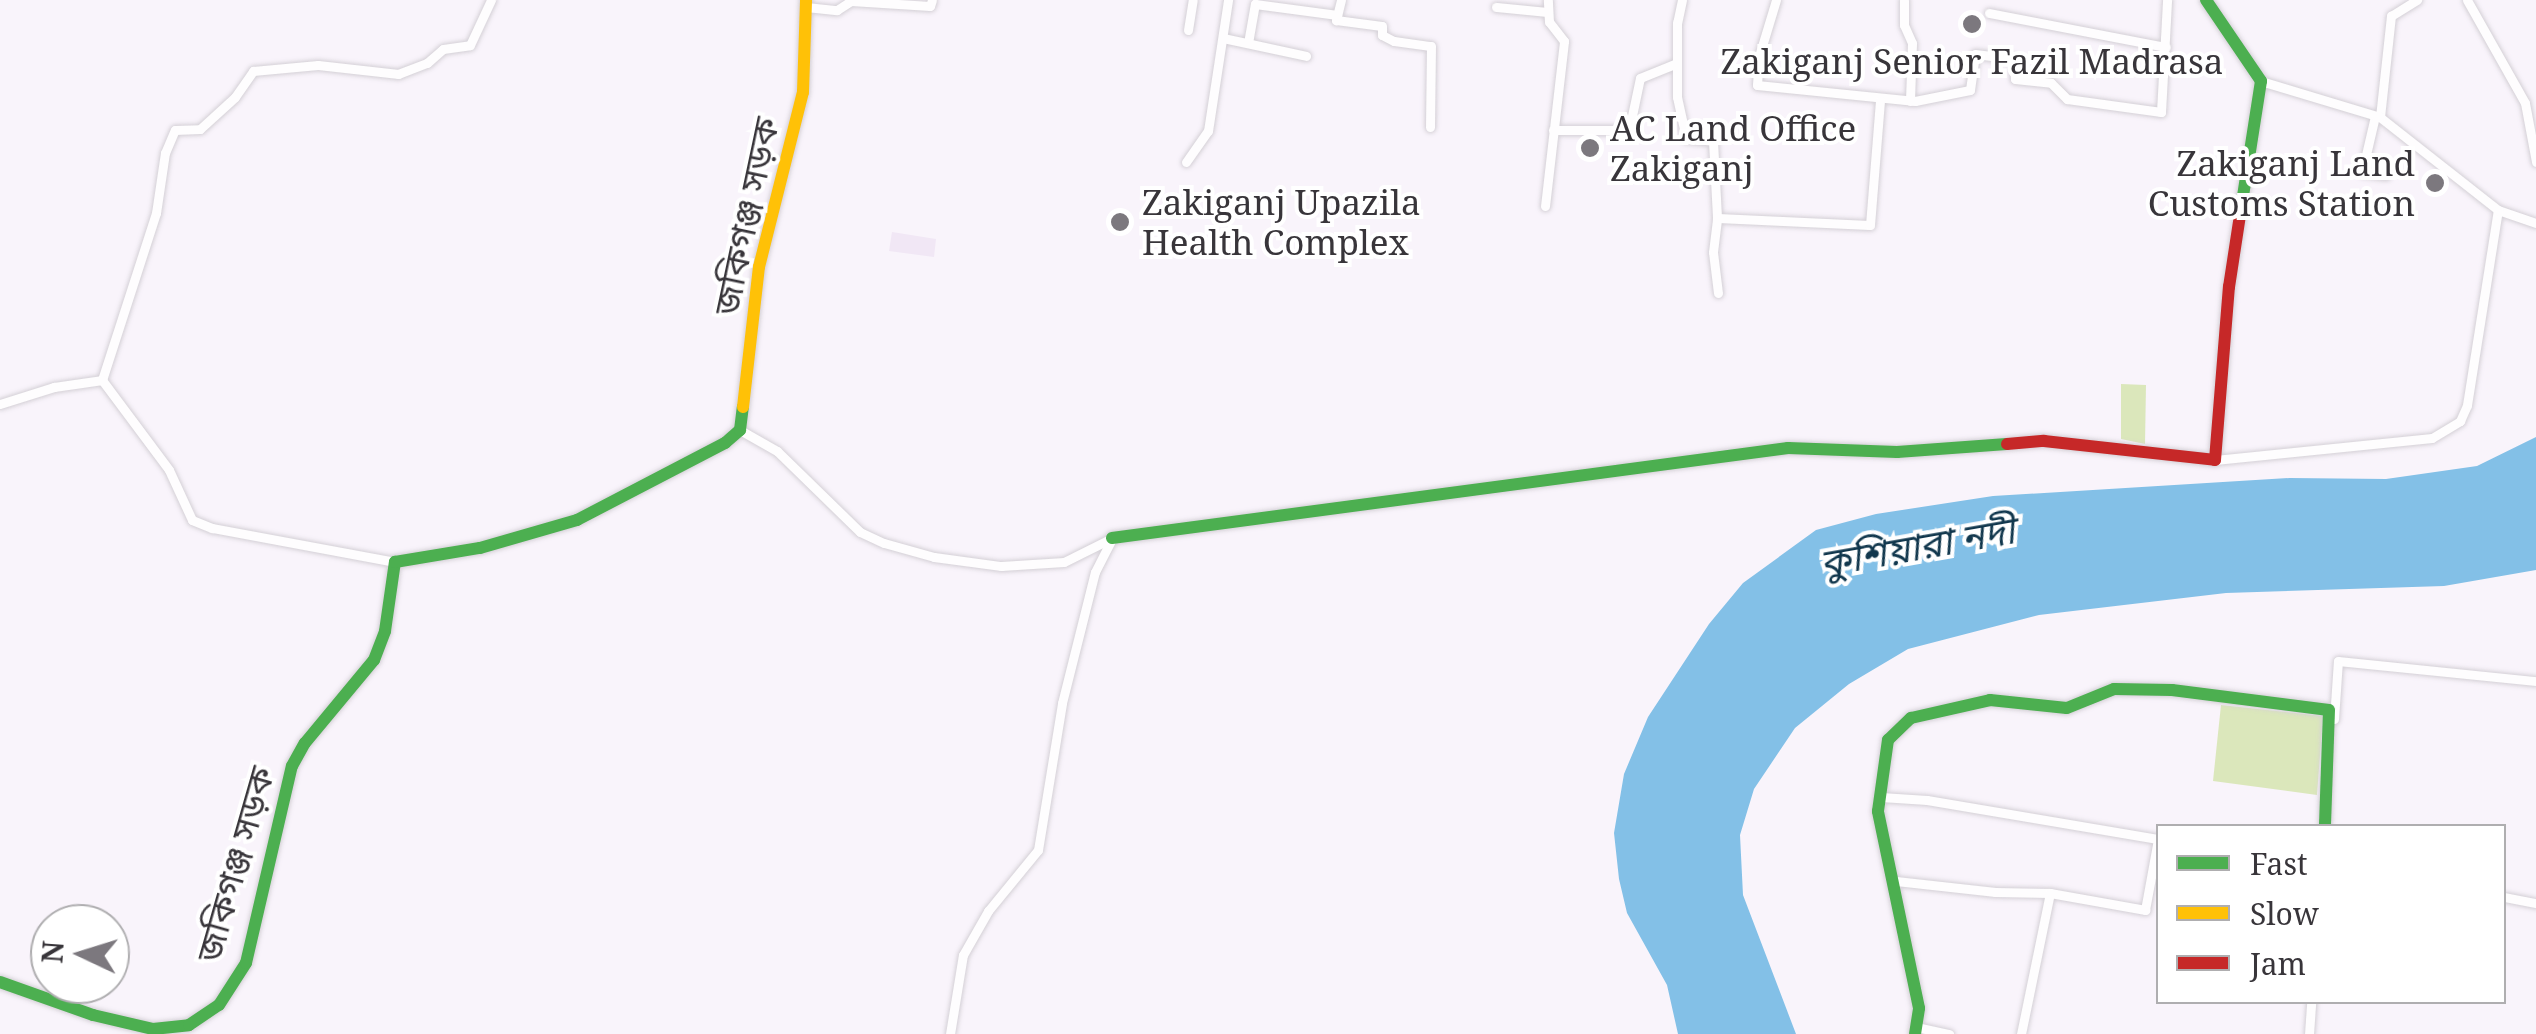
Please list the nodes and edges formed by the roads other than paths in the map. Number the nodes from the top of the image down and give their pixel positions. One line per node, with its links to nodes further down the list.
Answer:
1 (491, 0): 39 (street)
2 (932, 0): 14 (street)
3 (1193, 0): 19 (street)
4 (1228, 0): 20 (street)
5 (1341, 0): 18 (street)
6 (1548, 0): 16 (street)
7 (1682, 0): 24 (street)
8 (1776, 0): 26 (street)
9 (1904, 0): 27 (street)
10 (2167, 0): 22 (street)
11 (2206, 0): 25 (street)
12 (2417, 0): 28 (street)
13 (2467, 0): 32 (street)
14 (806, 4): 41 (street, জকিগঞ্জ সড়ক)
15 (1496, 7): 16 (street)
16 (1548, 12): 30 (street)
17 (1990, 13): 22 (street)
18 (1337, 15): 21 (street); 29 (street)
19 (1188, 30)
20 (1223, 38): 21 (street); 31 (street)
21 (1248, 43): 23 (street)
22 (2166, 47): 27 (street)
23 (1306, 56)
24 (1676, 63): 30 (street); 36 (street)
25 (2261, 81): 28 (street); 42 (street)
26 (1880, 100): 27 (street); 36 (street)
27 (1910, 101)
28 (2377, 117): 33 (street); 35 (street)
29 (1430, 128)
30 (1554, 130): 34 (street)
31 (1186, 162)
32 (2536, 162)
33 (2386, 176)
34 (1546, 206)
35 (2498, 210): 37 (street); 42 (street)
36 (1716, 218): 38 (street)
37 (2536, 223)
38 (1718, 293)
39 (102, 380): 40 (street); 44 (street)
40 (0, 404)
41 (740, 430): 43 (street); 44 (street)
42 (2215, 460): 43 (street)
43 (1112, 538): 59 (street)
44 (396, 562): 57 (street, জকিগঞ্জ সড়ক)
45 (2536, 681): 47 (street)
46 (1881, 797): 48 (street); 49 (street); 51 (street)
47 (2326, 824)
48 (2326, 824)
49 (2156, 839)
50 (2156, 850): 52 (street)
51 (1896, 882): 52 (street); 58 (street)
52 (2050, 892): 61 (street)
53 (2506, 898): 54 (street)
54 (2536, 903)
55 (0, 982): 57 (street, জকিগঞ্জ সড়ক)
56 (2312, 1004): 62 (street)
57 (189, 1030)
58 (1915, 1030): 60 (street)
59 (950, 1034)
60 (1949, 1034)
61 (2021, 1034)
62 (2308, 1034)

